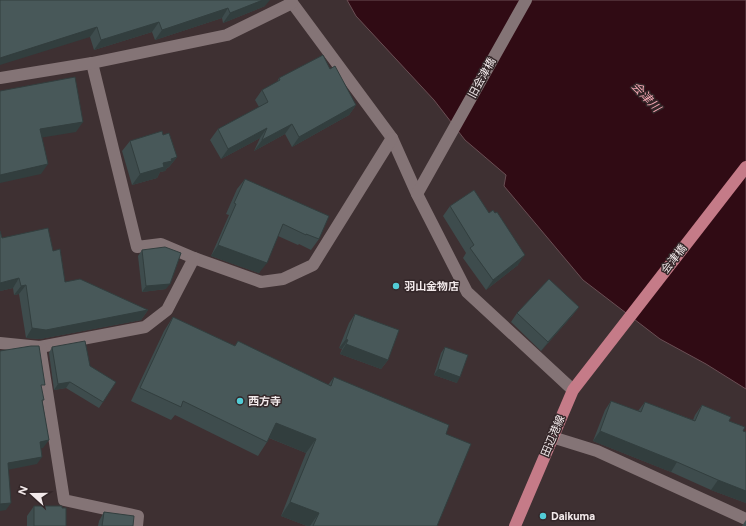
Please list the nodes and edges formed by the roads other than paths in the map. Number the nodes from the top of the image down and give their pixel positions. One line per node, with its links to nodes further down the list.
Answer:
1 (526, 0): 7 (street, 旧会津橋)
2 (291, 2): 3 (street); 5 (street)
3 (92, 63): 4 (street); 8 (street)
4 (0, 78)
5 (392, 138): 7 (street); 8 (street)
6 (746, 167): 11 (main road, 会津橋)
7 (417, 194): 12 (street)
8 (194, 258): 10 (street)
9 (0, 343): 10 (street)
10 (40, 347): 15 (street)
11 (602, 352): 12 (main road, 田辺港線)
12 (573, 390): 13 (main road, 田辺港線)
13 (552, 437): 14 (street); 16 (main road, 田辺港線)
14 (746, 519)
15 (137, 526)
16 (515, 526)

